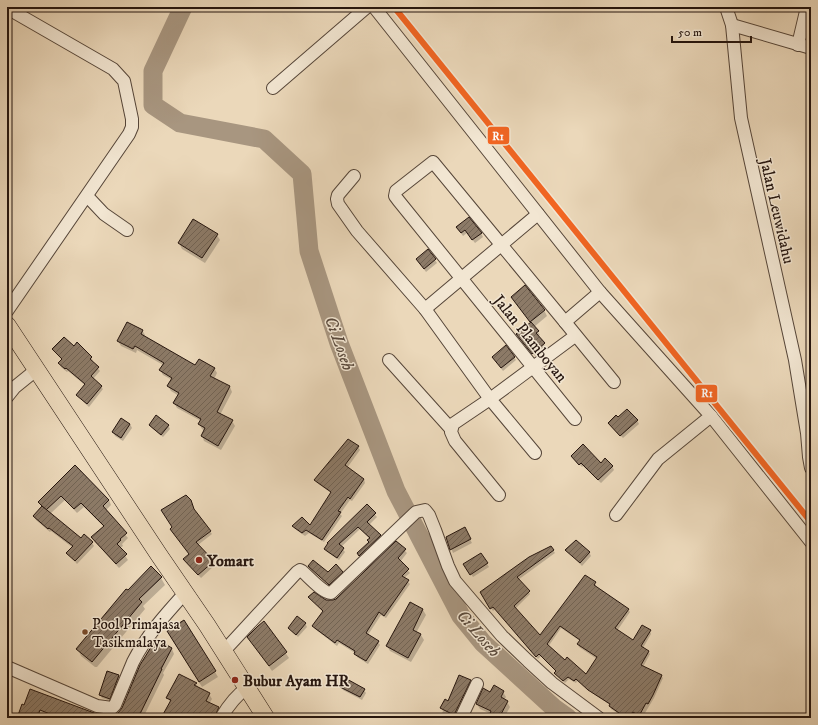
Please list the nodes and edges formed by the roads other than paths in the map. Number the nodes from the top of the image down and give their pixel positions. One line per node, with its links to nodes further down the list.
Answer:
1 (367, 7): 8 (street)
2 (374, 7): 11 (street)
3 (726, 7): 6 (street, Jalan Leuwidahu)
4 (807, 7): 7 (street)
5 (7, 8): 10 (street)
6 (732, 25): 7 (street); 31 (street, Jalan Leuwidahu)
7 (806, 44)
8 (273, 88)
9 (354, 176): 16 (street)
10 (87, 196): 12 (street); 17 (street)
11 (538, 214): 13 (street); 15 (street)
12 (127, 230)
13 (501, 246): 14 (street); 14 (street, Jalan Plamboyan); 18 (street)
14 (461, 278): 16 (street); 22 (street, Jalan Plamboyan)
15 (600, 292): 18 (street); 27 (street)
16 (425, 309): 26 (street)
17 (7, 311)
18 (565, 322): 20 (street)
19 (7, 326): 23 (highway)
20 (575, 336): 22 (street); 24 (street)
21 (389, 360): 29 (street)
22 (534, 367): 26 (street); 28 (street, Jalan Plamboyan)
23 (36, 370): 25 (street); 35 (highway)
24 (614, 382)
25 (7, 397)
26 (490, 399): 29 (street); 30 (street)
27 (711, 416): 33 (street); 34 (street)
28 (575, 419)
29 (451, 429): 32 (street)
30 (535, 453)
31 (810, 461)
32 (499, 495)
33 (616, 515)
34 (811, 542)
35 (185, 593): 36 (highway); 37 (street)
36 (224, 651): 39 (highway); 40 (street)
37 (7, 667)
38 (477, 684): 43 (street)
39 (247, 688): 41 (street); 42 (highway)
40 (582, 713): 44 (street)
41 (221, 718)
42 (266, 718)
43 (461, 718)
44 (599, 718)

